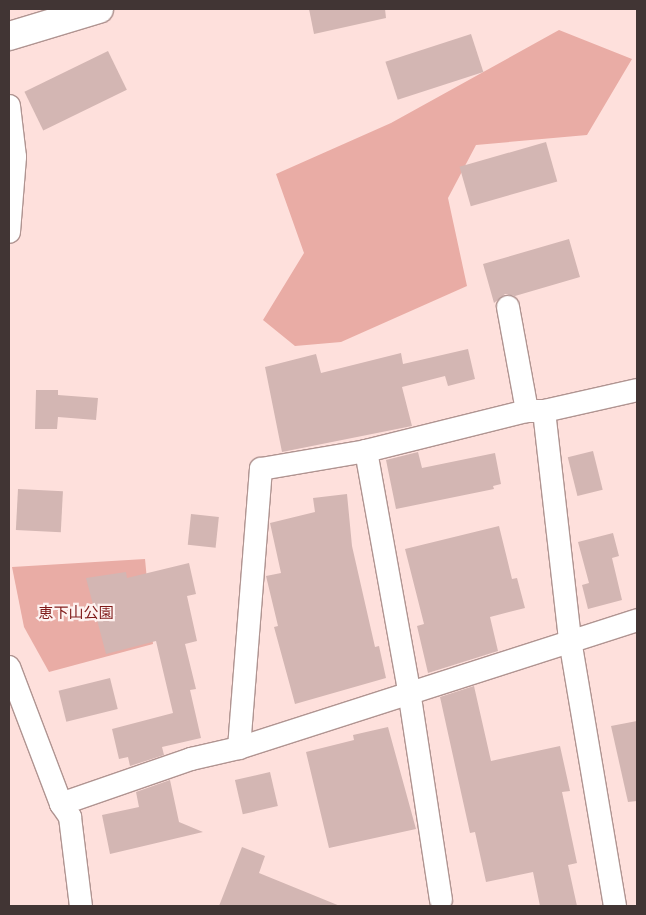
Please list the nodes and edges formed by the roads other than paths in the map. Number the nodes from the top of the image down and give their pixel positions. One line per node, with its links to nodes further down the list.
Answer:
1 (99, 9): 2 (street)
2 (9, 36)
3 (9, 106): 4 (street)
4 (9, 232)
5 (508, 307): 7 (street)
6 (637, 390): 7 (street)
7 (535, 411): 8 (street); 10 (street)
8 (366, 451): 12 (street); 13 (street)
9 (637, 620): 10 (street)
10 (570, 640): 12 (street); 17 (street)
11 (9, 667): 14 (street)
12 (409, 691): 13 (street); 15 (street)
13 (239, 748): 14 (street)
14 (62, 804): 16 (street)
15 (441, 900)
16 (81, 906)
17 (615, 906)

